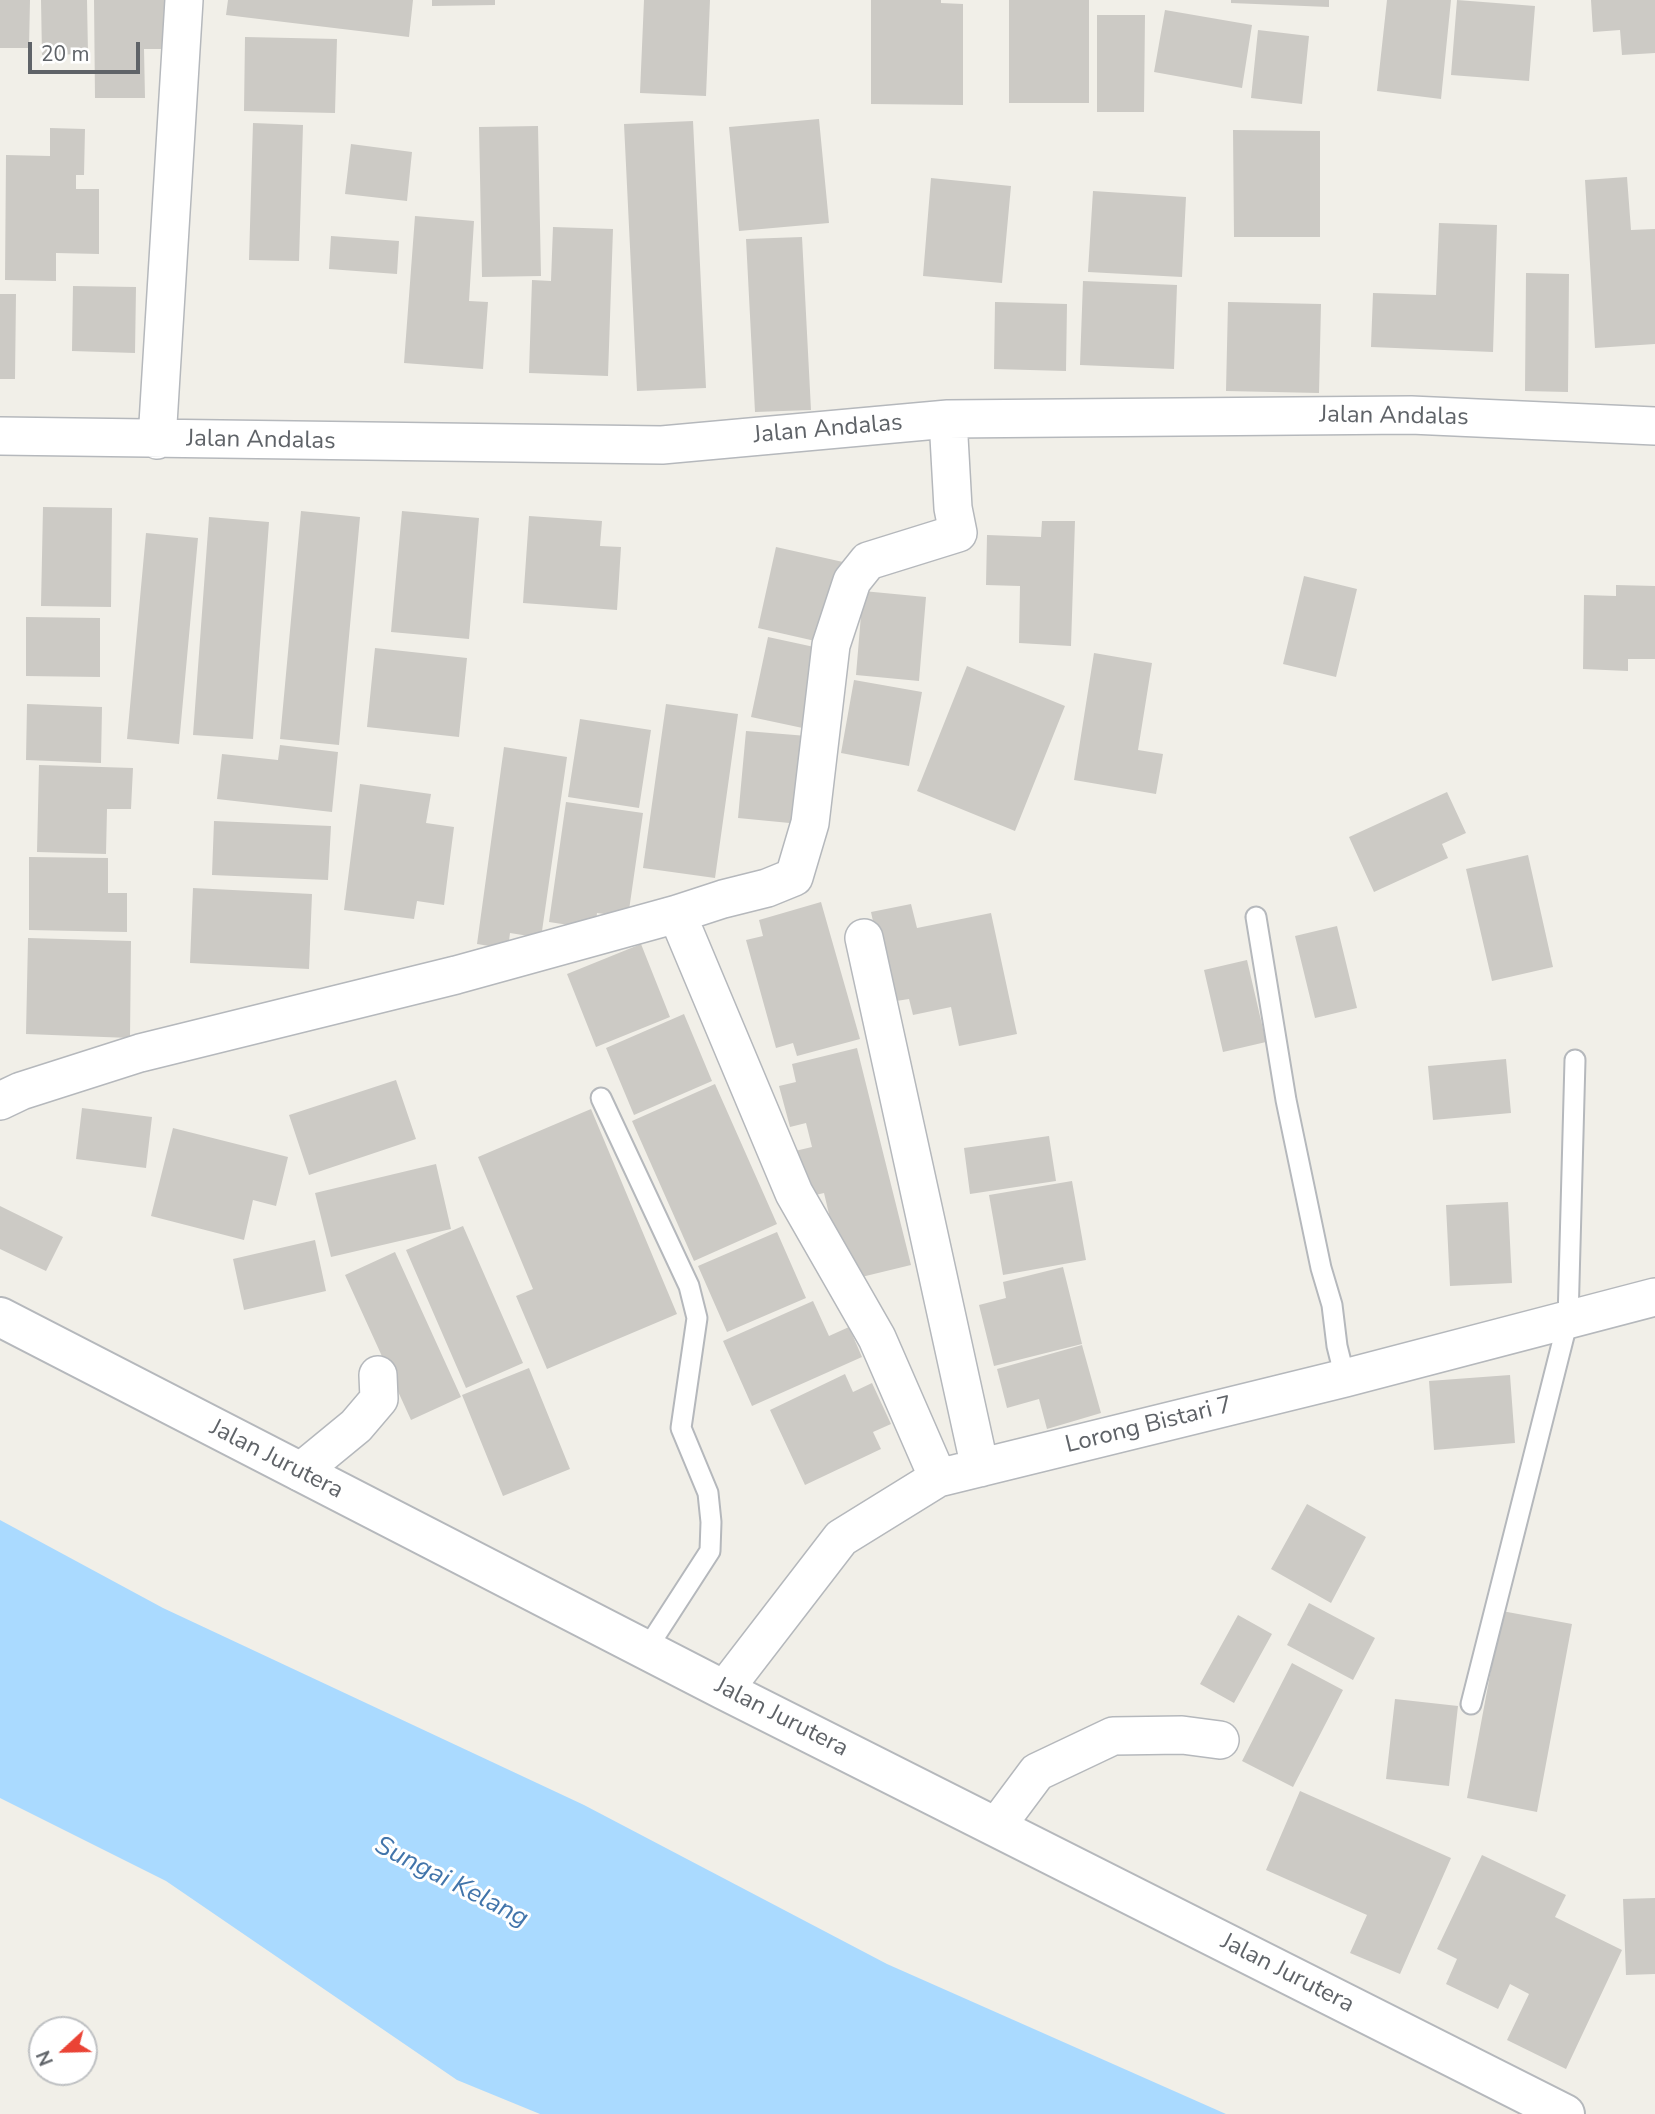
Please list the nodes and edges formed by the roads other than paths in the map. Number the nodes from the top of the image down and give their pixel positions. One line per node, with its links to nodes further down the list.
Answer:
1 (184, 0): 5 (street)
2 (948, 419): 3 (street, Jalan Andalas); 5 (street, Jalan Andalas); 6 (street)
3 (1655, 426)
4 (0, 436): 5 (street, Jalan Andalas)
5 (156, 440)
6 (677, 914): 11 (street); 19 (street)
7 (1256, 917): 16 (lane)
8 (864, 938): 17 (street)
9 (1575, 1060): 14 (lane)
10 (601, 1098): 20 (lane)
11 (0, 1101)
12 (1655, 1297): 14 (street, Lorong Bistari 7)
13 (0, 1317): 18 (street, Jalan Jurutera)
14 (1569, 1320): 16 (street, Lorong Bistari 7); 22 (lane)
15 (377, 1375): 18 (street)
16 (1345, 1378): 17 (street, Lorong Bistari 7)
17 (980, 1468): 19 (street, Lorong Bistari 7)
18 (300, 1472): 20 (street, Jalan Jurutera)
19 (938, 1478): 21 (street, Lorong Bistari 7)
20 (646, 1650): 21 (street, Jalan Jurutera)
21 (724, 1690): 24 (street, Jalan Jurutera)
22 (1471, 1704)
23 (1220, 1740): 24 (street)
24 (996, 1827): 25 (street, Jalan Jurutera)
25 (1565, 2114)

